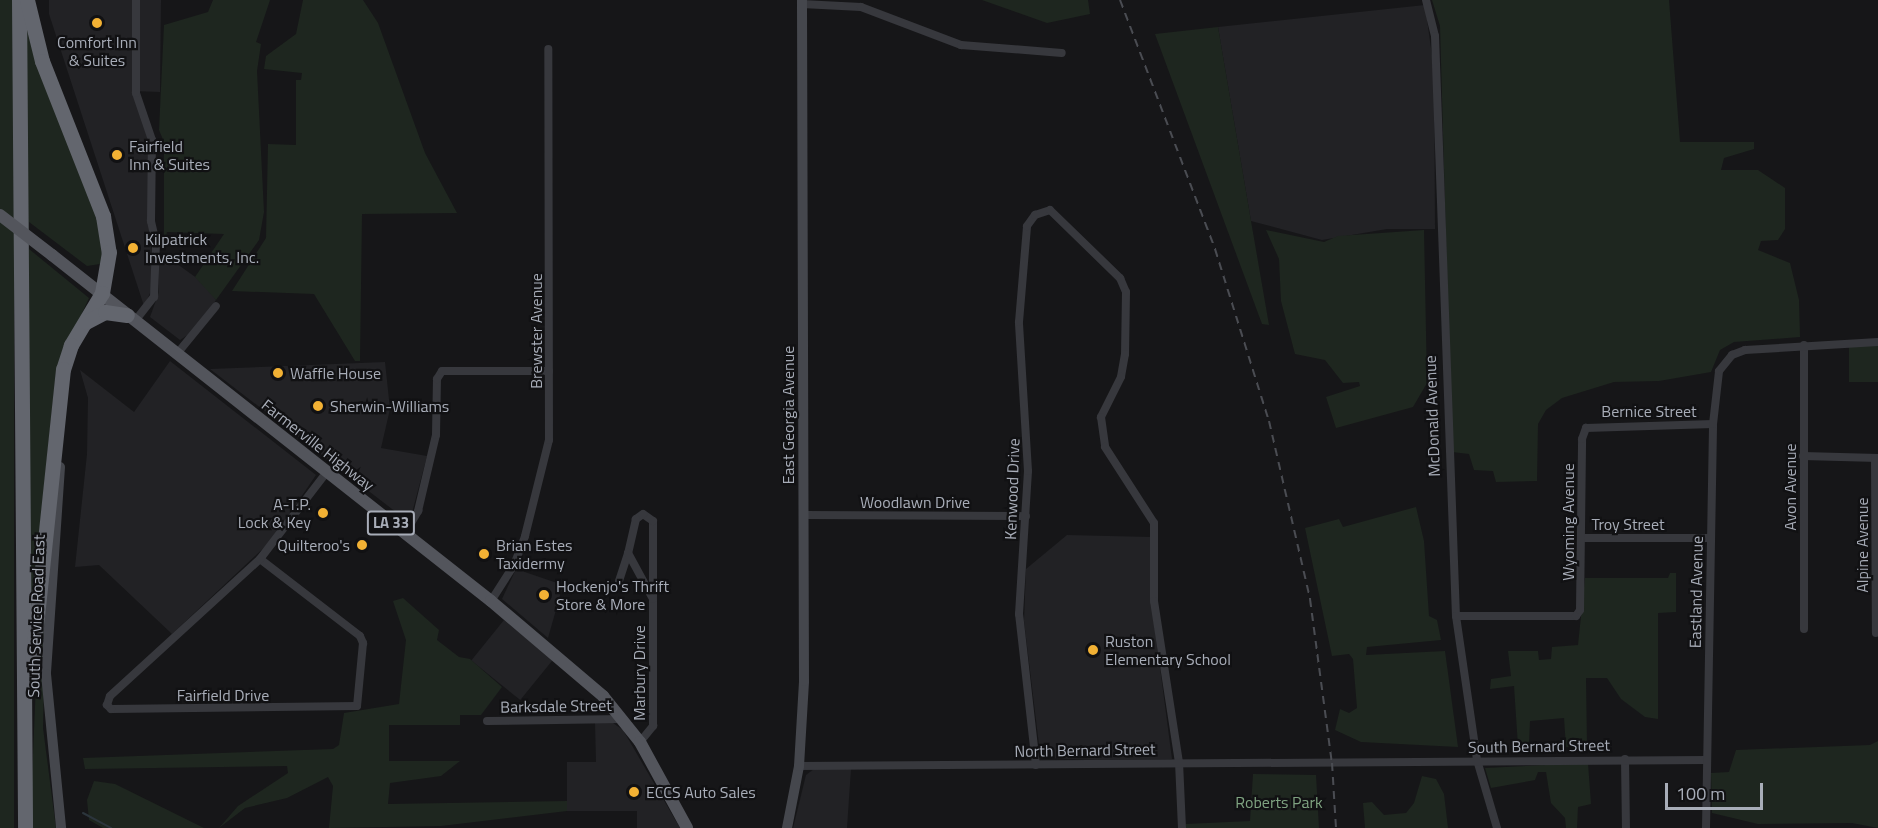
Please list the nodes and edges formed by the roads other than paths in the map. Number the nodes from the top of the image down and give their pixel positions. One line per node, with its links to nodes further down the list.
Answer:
1 (19, 0): 38 (highway)
2 (27, 0): 9 (highway)
3 (136, 0): 11 (street)
4 (1426, 0): 33 (street, McDonald Avenue)
5 (802, 2): 7 (street); 23 (main road, East Georgia Avenue)
6 (548, 49): 16 (street, Brewster Avenue)
7 (1062, 53)
8 (0, 215): 9 (main road, Farmerville Highway / LA 33, bridge)
9 (102, 293): 11 (main road, Farmerville Highway / LA 33); 12 (highway)
10 (216, 306): 15 (street)
11 (131, 318): 12 (highway); 15 (main road, Farmerville Highway / LA 33)
12 (84, 323): 17 (highway)
13 (1878, 342): 14 (street)
14 (1804, 345): 18 (street, Eastland Avenue); 20 (street, Avon Avenue)
15 (176, 355): 22 (main road, Farmerville Highway / LA 33)
16 (549, 371): 25 (street); 32 (street, Brewster Avenue)
17 (60, 405): 38 (highway); 48 (main road, South Service Road East)
18 (1713, 424): 19 (street, Bernice Street); 27 (street, Eastland Avenue)
19 (1586, 428): 26 (street, Wyoming Avenue)
20 (1803, 456): 21 (street); 34 (street, Avon Avenue)
21 (1876, 458): 35 (street, Alpine Avenue)
22 (326, 473): 25 (main road, Farmerville Highway / LA 33); 29 (street, Fairfield Drive)
23 (804, 515): 24 (street, Woodlawn Drive); 46 (main road, East Georgia Avenue)
24 (1026, 516): 43 (street, Kenwood Drive); 45 (street, Kenwood Drive)
25 (405, 533): 32 (main road, Farmerville Highway / LA 33)
26 (1581, 538): 27 (street, Troy Street); 33 (street, Wyoming Avenue)
27 (1710, 538): 42 (street, Eastland Avenue)
28 (628, 553): 30 (street); 31 (street, Marbury Drive); 31 (street, Marbury Drive)
29 (260, 559): 29 (street, Fairfield Drive)
30 (619, 581)
31 (654, 599): 39 (street, Marbury Drive)
32 (491, 601): 36 (main road, Farmerville Highway / LA 33)
33 (1456, 616): 41 (street, McDonald Avenue)
34 (1804, 629)
35 (1876, 633)
36 (624, 719): 37 (street, Barksdale Street); 39 (main road, Farmerville Highway / LA 33)
37 (488, 721)
38 (24, 736): 47 (highway)
39 (640, 742): 49 (main road, Farmerville Highway / LA 33)
40 (1625, 759): 41 (street, South Bernard Street); 42 (street, South Bernard Street); 53 (street)
41 (1477, 760): 44 (street, South Bernard Street); 52 (street, McDonald Avenue)
42 (1707, 760): 54 (street, Eastland Avenue)
43 (1179, 762): 44 (street, North Bernard Street); 45 (street, North Bernard Street); 51 (street)
44 (1372, 762)
45 (1036, 765): 46 (street, North Bernard Street)
46 (799, 766): 50 (main road, East Georgia Avenue)
47 (25, 828)
48 (61, 828)
49 (687, 828)
50 (787, 828)
51 (1182, 828)
52 (1497, 828)
53 (1626, 828)
54 (1706, 828)

